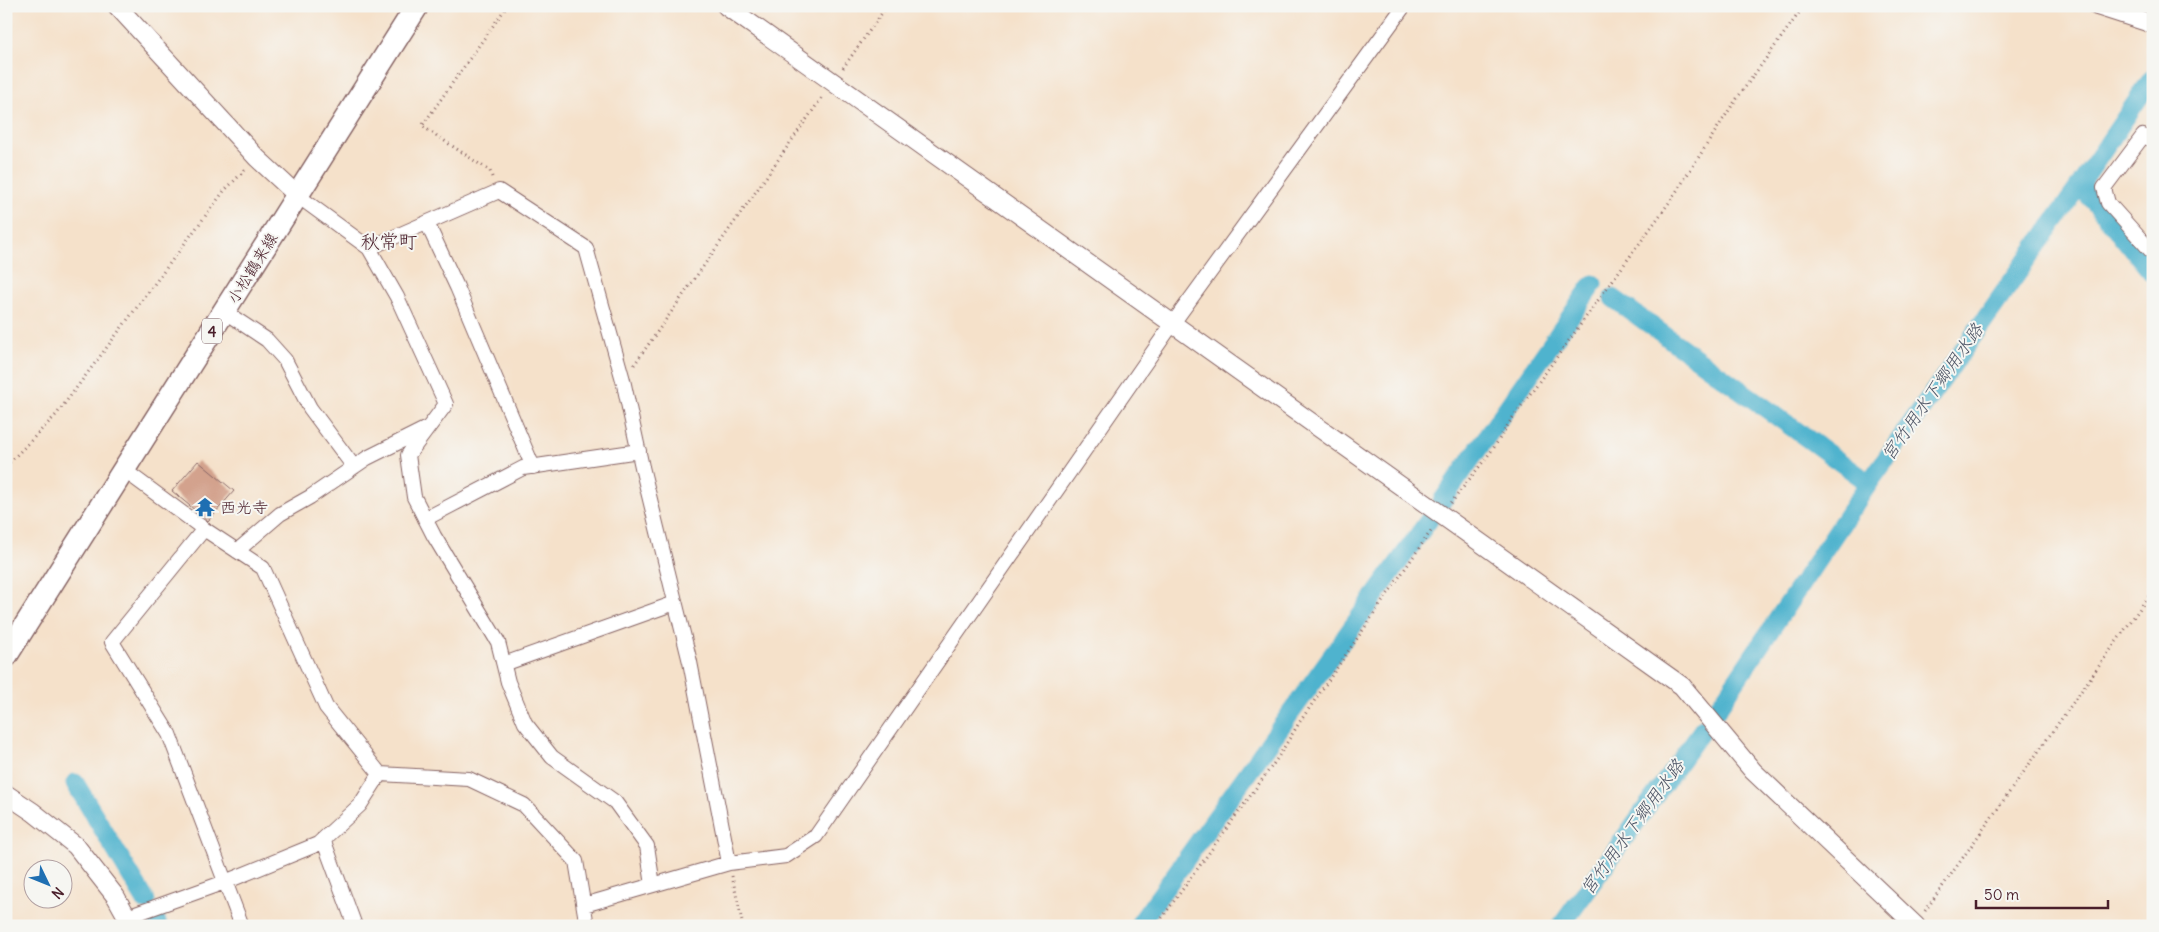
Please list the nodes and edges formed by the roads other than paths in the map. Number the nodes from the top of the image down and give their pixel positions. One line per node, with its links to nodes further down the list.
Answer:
1 (117, 6): 8 (street)
2 (417, 6): 8 (main road, 小松鶴来線 / 4)
3 (726, 6): 13 (street)
4 (1404, 6): 13 (street)
5 (2097, 6): 6 (street)
6 (2153, 24)
7 (2153, 140): 11 (street)
8 (298, 196): 10 (street); 12 (main road, 小松鶴来線 / 4)
9 (427, 223): 10 (street); 15 (street); 17 (street)
10 (369, 248): 14 (street)
11 (2153, 254)
12 (225, 312): 16 (street); 18 (main road, 小松鶴来線 / 4)
13 (1172, 324): 28 (street); 33 (street)
14 (428, 428): 16 (street); 19 (street)
15 (639, 451): 17 (street); 22 (street)
16 (354, 467): 21 (street)
17 (533, 467): 19 (street)
18 (124, 470): 20 (street); 23 (main road, 小松鶴来線 / 4)
19 (425, 519): 24 (street)
20 (204, 529): 21 (street); 29 (street)
21 (237, 551): 25 (street)
22 (676, 603): 24 (street); 28 (street)
23 (6, 656)
24 (504, 664): 30 (street)
25 (380, 774): 27 (street); 31 (street)
26 (6, 794): 32 (street)
27 (324, 838): 29 (street); 35 (street)
28 (729, 863): 30 (street)
29 (226, 882): 32 (street); 34 (street)
30 (653, 885): 31 (street)
31 (584, 905): 36 (street)
32 (130, 922)
33 (1916, 925)
34 (242, 926)
35 (355, 926)
36 (586, 926)

